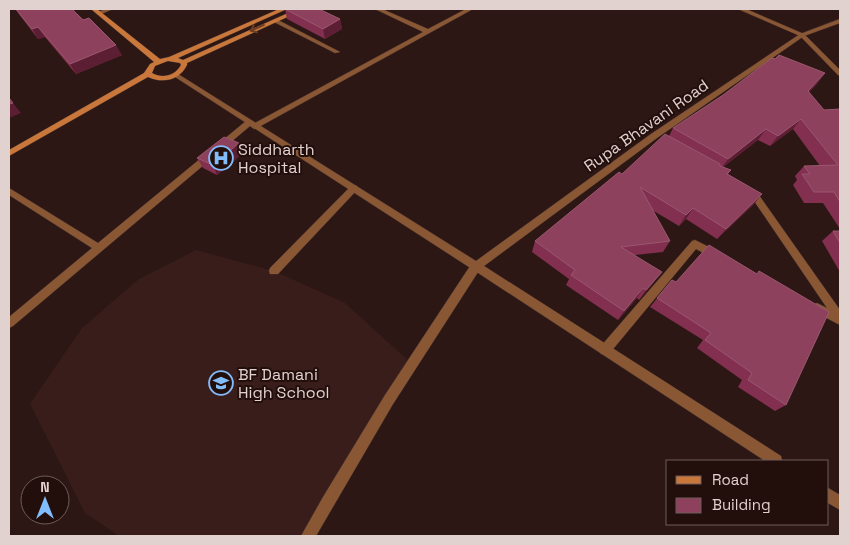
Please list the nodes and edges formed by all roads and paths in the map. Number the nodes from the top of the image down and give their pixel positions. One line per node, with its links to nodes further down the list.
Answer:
1 (110, 9): 7 (street)
2 (284, 9): 13 (main road)
3 (302, 9): 8 (main road)
4 (378, 9): 10 (street)
5 (470, 9): 10 (street)
6 (741, 9): 11 (street)
7 (97, 11): 14 (main road)
8 (276, 20): 12 (street); 15 (main road, one-way to 15)
9 (840, 21): 11 (street, Rupa Bhavani Road)
10 (428, 32): 19 (street)
11 (802, 35): 17 (street); 26 (street, Rupa Bhavani Road)
12 (337, 52)
13 (170, 59): 14 (main road); 15 (main road)
14 (158, 61): 16 (main road)
15 (183, 62): 18 (main road)
16 (148, 74): 18 (main road); 20 (main road)
17 (840, 74)
18 (176, 75): 19 (street)
19 (251, 125): 21 (street); 24 (street)
20 (9, 153)
21 (354, 188): 26 (street); 27 (street)
22 (745, 188): 29 (street)
23 (9, 191): 24 (street)
24 (99, 248): 30 (street)
25 (729, 262): 31 (street)
26 (476, 266): 31 (street); 35 (street)
27 (274, 270)
28 (806, 302): 29 (street)
29 (840, 319)
30 (9, 322)
31 (605, 350): 32 (street)
32 (774, 460)
33 (829, 496): 34 (street)
34 (840, 503)
35 (308, 536)

